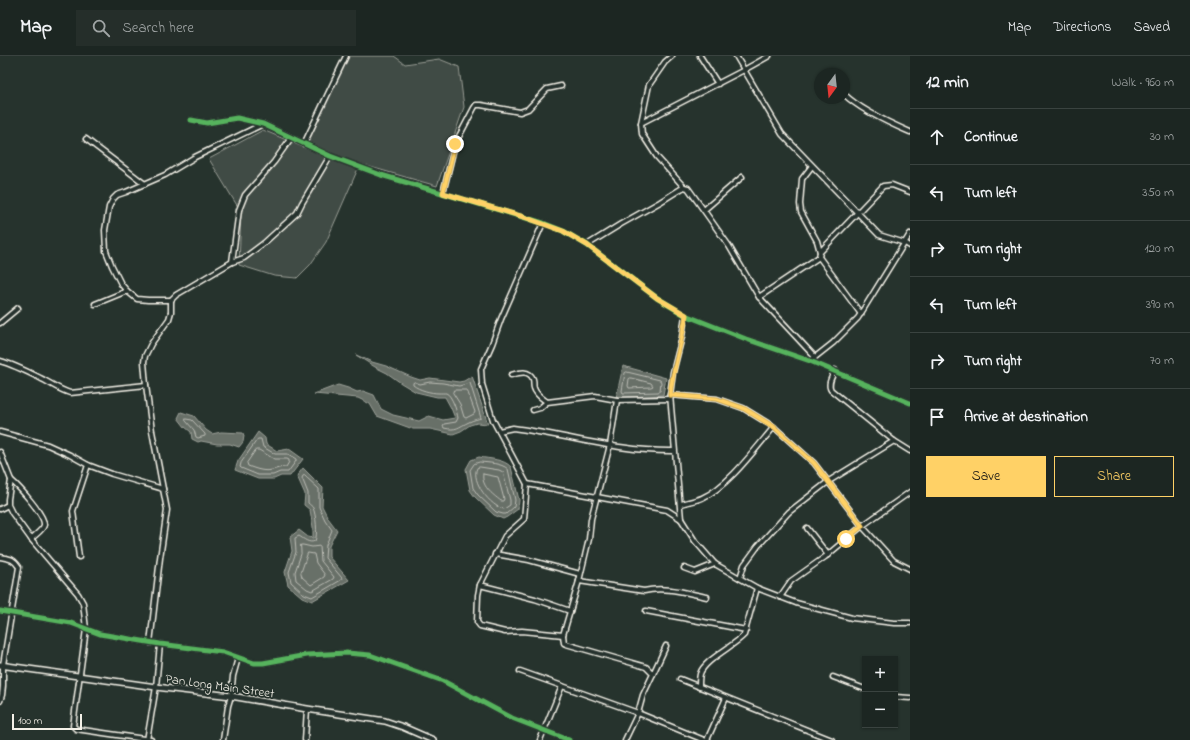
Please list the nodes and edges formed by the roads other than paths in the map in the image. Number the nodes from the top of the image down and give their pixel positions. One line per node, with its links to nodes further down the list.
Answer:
1 (346, 56): 16 (street)
2 (672, 56): 11 (street)
3 (700, 56): 7 (street)
4 (736, 56): 6 (street)
5 (769, 56): 6 (street)
6 (744, 70): 7 (street); 18 (street)
7 (718, 84): 11 (street)
8 (560, 86): 23 (street)
9 (850, 100): 13 (street)
10 (191, 120): 12 (street)
11 (641, 123): 21 (street)
12 (263, 124): 14 (street); 20 (street)
13 (910, 132)
14 (291, 138): 16 (street); 32 (street)
15 (86, 139): 20 (street)
16 (304, 144): 17 (street)
17 (330, 156): 23 (street); 32 (street)
18 (812, 166): 25 (street); 31 (street)
19 (742, 177): 24 (street)
20 (146, 184): 33 (street)
21 (684, 187): 24 (street); 29 (street)
22 (910, 192): 25 (street)
23 (443, 193): 26 (street)
24 (704, 210): 34 (street)
25 (857, 213): 28 (street); 31 (street)
26 (543, 223): 29 (street); 53 (street)
27 (910, 234): 28 (street)
28 (905, 243): 30 (street); 38 (street)
29 (587, 245): 39 (street)
30 (910, 246)
31 (820, 254): 34 (street); 38 (street)
32 (232, 262): 35 (street)
33 (127, 291): 35 (street); 36 (street)
34 (759, 297): 41 (street)
35 (171, 300): 46 (street)
36 (95, 304)
37 (18, 308): 40 (street)
38 (861, 314): 41 (street)
39 (686, 315): 43 (street); 47 (street)
40 (0, 323)
41 (815, 357): 43 (street)
42 (0, 361): 46 (street)
43 (810, 361): 44 (street)
44 (834, 370): 50 (street); 55 (street)
45 (511, 375): 49 (street)
46 (146, 385): 64 (street)
47 (670, 397): 48 (street); 52 (street); 57 (street)
48 (617, 400): 49 (street); 56 (street)
49 (547, 402): 51 (street)
50 (910, 403)
51 (533, 410)
52 (774, 427): 62 (street); 67 (street)
53 (499, 431): 56 (street); 63 (street)
54 (0, 432): 60 (street)
55 (894, 441): 59 (street); 62 (street)
56 (610, 445): 57 (street); 66 (street)
57 (674, 451): 67 (street)
58 (0, 452): 61 (street)
59 (910, 452)
60 (88, 465): 64 (street); 77 (street)
61 (11, 480): 68 (street); 73 (street)
62 (829, 481): 71 (street); 82 (street)
63 (527, 484): 66 (street); 74 (street)
64 (163, 489): 96 (street)
65 (910, 492): 71 (street)
66 (596, 496): 70 (street); 81 (street)
67 (681, 504): 70 (street)
68 (8, 505): 69 (street); 73 (street)
69 (0, 509)
70 (681, 519): 78 (street)
71 (862, 526): 75 (street); 80 (street)
72 (807, 528): 75 (street)
73 (31, 539): 93 (street)
74 (495, 554): 81 (street); 84 (street)
75 (828, 555): 87 (street)
76 (0, 557): 91 (street)
77 (79, 557)
78 (715, 564): 79 (street); 82 (street)
79 (684, 568)
80 (910, 569)
81 (580, 574): 83 (street)
82 (740, 578): 85 (street)
83 (579, 582): 86 (street); 89 (street)
84 (480, 585): 89 (street); 95 (street)
85 (757, 588): 87 (street); 94 (street)
86 (707, 597)
87 (780, 597): 92 (street)
88 (0, 611): 91 (street)
89 (570, 611): 95 (street)
90 (646, 611): 94 (street)
91 (11, 612): 93 (street); 100 (street)
92 (910, 623)
93 (86, 629): 96 (street); 103 (street)
94 (746, 630): 108 (street)
95 (563, 635): 102 (street)
96 (150, 643): 97 (street)
97 (160, 644): 99 (street); 107 (street)
98 (666, 646): 102 (street)
99 (238, 658): 110 (street); 117 (street)
100 (1, 665): 103 (street, Pan Long Main Street); 114 (street)
101 (520, 671): 106 (street)
102 (653, 674): 116 (street)
103 (80, 676): 107 (street, Pan Long Main Street); 118 (street)
104 (833, 677): 109 (street)
105 (680, 679): 108 (street)
106 (562, 686): 116 (street); 117 (street)
107 (156, 687): 110 (street, Pan Long Main Street); 118 (street)
108 (699, 687): 112 (street)
109 (862, 688)
110 (231, 696): 115 (street, Pan Long Main Street); 119 (street)
111 (898, 697): 113 (street)
112 (726, 698): 125 (street); 126 (street)
113 (910, 698)
114 (0, 701)
115 (307, 709): 120 (street); 121 (street, Pan Long Main Street)
116 (638, 713): 124 (street); 125 (street)
117 (544, 730): 122 (street); 123 (street)
118 (148, 740)
119 (223, 740)
120 (305, 740)
121 (433, 740)
122 (540, 740)
123 (570, 740)
124 (625, 740)
125 (706, 740)
126 (832, 740)

